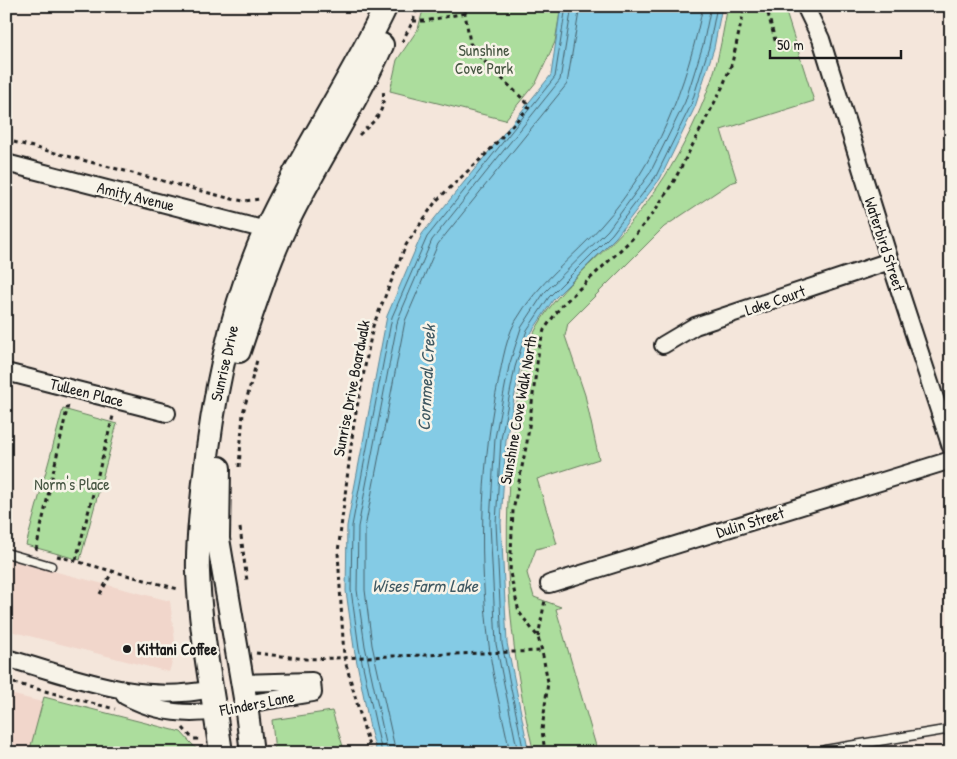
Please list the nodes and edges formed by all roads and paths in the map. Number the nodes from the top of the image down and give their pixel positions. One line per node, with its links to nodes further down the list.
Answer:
1 (386, 6): 15 (street, Sunrise Drive)
2 (394, 6): 12 (street, Sunrise Drive)
3 (418, 6): 9 (path)
4 (470, 6): 8 (path)
5 (745, 6): 42 (path, Sunshine Cove Walk North)
6 (766, 6): 10 (path)
7 (805, 6): 10 (street, Waterbird Street)
8 (465, 13): 9 (path); 45 (path, Sunrise Drive Boardwalk)
9 (413, 21): 11 (path)
10 (821, 39): 19 (street, Waterbird Street)
11 (400, 45)
12 (372, 83): 13 (path); 15 (street); 18 (street, Sunrise Drive)
13 (355, 139)
14 (6, 140): 17 (path)
15 (314, 140): 18 (street, Sunrise Drive)
16 (6, 163): 18 (street, Amity Avenue)
17 (263, 200)
18 (274, 232): 44 (street, Sunrise Drive); 48 (street, Sunrise Drive)
19 (890, 261): 20 (street, Lake Court); 26 (street, Waterbird Street)
20 (663, 345)
21 (259, 355): 28 (path)
22 (6, 372): 23 (street, Tulleen Place)
23 (72, 389): 24 (street, Tulleen Place); 31 (path)
24 (117, 400): 25 (street, Tulleen Place); 35 (path)
25 (167, 413)
26 (951, 447)
27 (951, 460): 38 (street, Dulin Street)
28 (239, 471)
29 (239, 526): 39 (path)
30 (28, 548): 31 (path)
31 (36, 550): 32 (path)
32 (44, 552)
33 (6, 553): 36 (lane)
34 (52, 554): 35 (path)
35 (76, 560): 37 (path)
36 (51, 566)
37 (112, 572): 40 (path); 41 (path)
38 (549, 584): 42 (path)
39 (248, 587)
40 (178, 589)
41 (100, 594)
42 (538, 637): 43 (path, Sunshine Cove Walk North)
43 (542, 651): 45 (path); 55 (path, Sunshine Cove Walk North)
44 (250, 652): 45 (path); 49 (street, Sunrise Drive); 49 (path)
45 (344, 657): 54 (path, Sunrise Drive Boardwalk)
46 (6, 658): 47 (street, Flinders Lane)
47 (111, 689): 48 (street, Flinders Lane); 50 (street, Flinders Lane)
48 (211, 689): 49 (street, Flinders Lane); 50 (street, Sunrise Drive)
49 (250, 689): 49 (street, Flinders Lane); 50 (street, Flinders Lane); 53 (street, Sunrise Drive)
50 (215, 711): 52 (street, Sunrise Drive)
51 (951, 729): 56 (lane)
52 (221, 753)
53 (252, 753)
54 (371, 753)
55 (546, 753)
56 (825, 753)

